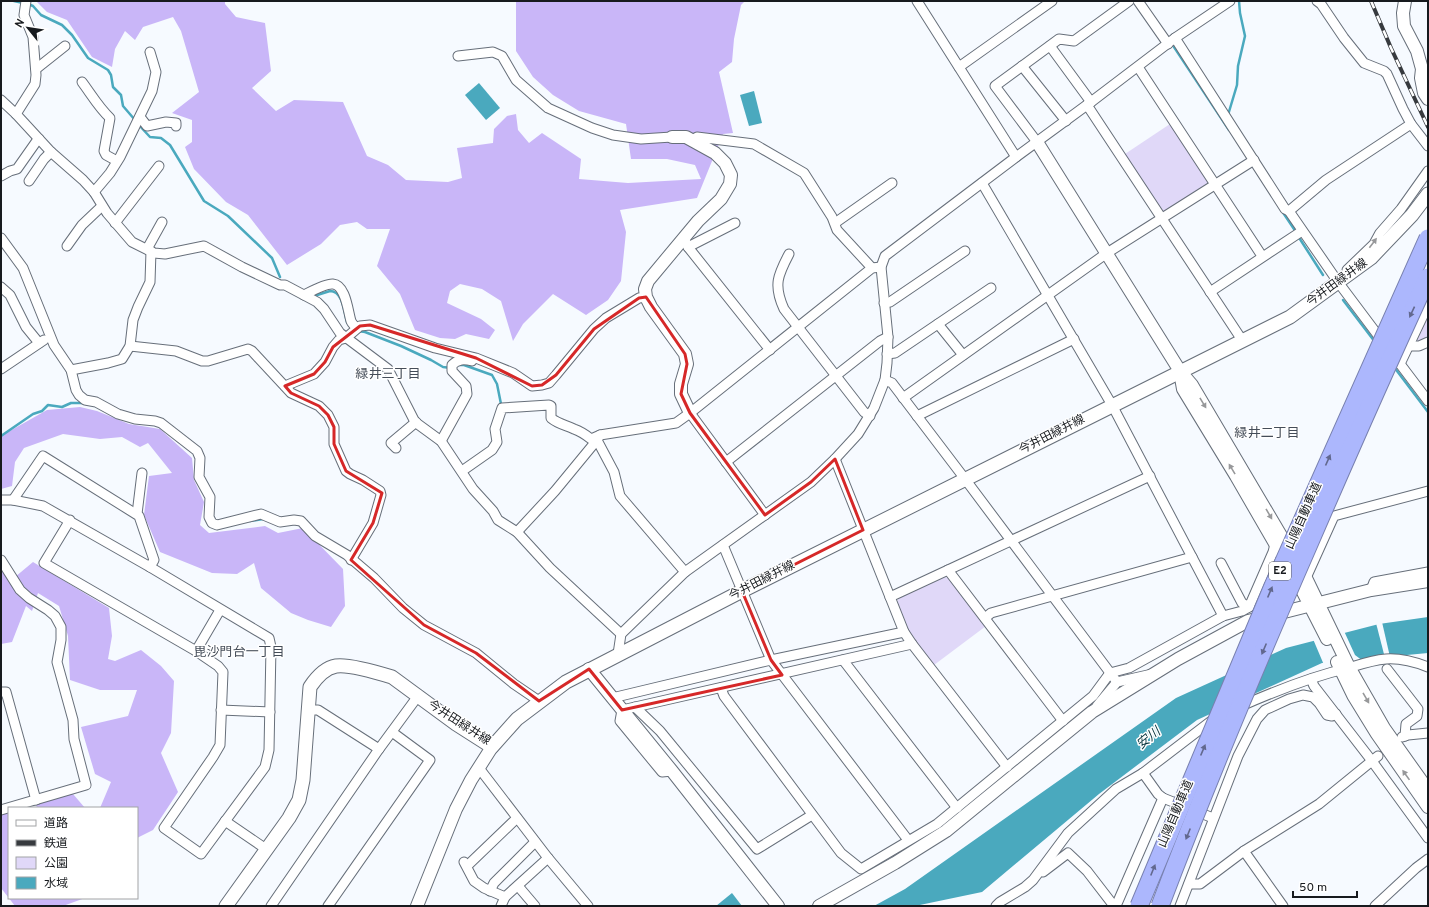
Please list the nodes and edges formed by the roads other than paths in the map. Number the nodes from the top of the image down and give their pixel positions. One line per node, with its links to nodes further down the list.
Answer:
1 (26, 1): 17 (street)
2 (917, 1): 15 (street)
3 (1052, 1): 15 (street)
4 (1129, 1): 11 (street)
5 (1138, 1): 9 (street)
6 (1230, 1): 9 (street)
7 (1317, 1): 25 (street)
8 (1405, 1): 19 (street)
9 (1171, 41): 16 (street); 34 (street)
10 (65, 46): 17 (street)
11 (1050, 46): 14 (street); 21 (street)
12 (150, 52): 23 (street)
13 (458, 56): 27 (street)
14 (1022, 66): 24 (street); 30 (street)
15 (959, 67): 33 (street)
16 (1138, 67): 21 (street); 42 (street)
17 (36, 69): 22 (street)
18 (82, 82): 35 (street)
19 (1428, 99)
20 (1, 100): 22 (street)
21 (1089, 104): 24 (street); 47 (street)
22 (16, 114): 28 (street)
23 (140, 117): 26 (street); 35 (street)
24 (1066, 121): 30 (street)
25 (1411, 124): 31 (street); 46 (street)
26 (176, 126)
27 (672, 137): 29 (street)
28 (39, 139): 32 (street); 38 (street)
29 (692, 140): 51 (street); 55 (street)
30 (1037, 142): 33 (street); 59 (street)
31 (1428, 146)
32 (51, 152): 39 (street); 43 (street)
33 (1016, 157): 41 (street)
34 (1254, 160): 42 (street); 46 (street)
35 (117, 161): 43 (street)
36 (159, 166): 49 (street)
37 (1428, 171): 64 (street, one-way to 37)
38 (1, 176)
39 (29, 181)
40 (892, 183): 51 (street)
41 (982, 183): 62 (street); 68 (street)
42 (1215, 186): 47 (street); 61 (street)
43 (94, 192): 45 (street)
44 (1428, 194): 64 (main road, 今井田緑井線)
45 (102, 206): 49 (street); 56 (street)
46 (1289, 211): 52 (street)
47 (1162, 219): 59 (street); 67 (street)
48 (162, 222): 57 (street)
49 (115, 223): 57 (street)
50 (735, 223): 55 (street)
51 (835, 223): 62 (street)
52 (1302, 231): 61 (street); 64 (street)
53 (1, 238): 76 (street)
54 (1428, 238): 212 (highway, 山陽自動車道 / E2, one-way to 54, bridge)
55 (686, 242): 70 (street); 85 (street)
56 (67, 246)
57 (149, 250): 69 (street); 83 (street)
58 (965, 252): 71 (street)
59 (1107, 253): 68 (street); 92 (street)
60 (789, 254): 74 (street)
61 (1262, 256): 67 (street)
62 (876, 268): 71 (street); 74 (street)
63 (1428, 277): 213 (highway, 山陽自動車道 / E2, one-way to 213, bridge)
64 (1338, 282): 80 (main road, 今井田緑井線); 88 (street)
65 (1, 287): 82 (street)
66 (991, 288): 73 (street)
67 (1210, 292): 80 (street)
68 (1048, 294): 79 (street); 87 (street)
69 (304, 295): 75 (street); 78 (street)
70 (646, 297): 89 (street); 99 (street)
71 (884, 303): 77 (street)
72 (1428, 306): 84 (street)
73 (938, 324): 86 (street); 87 (street)
74 (798, 327): 85 (street); 93 (street)
75 (357, 328): 78 (street); 89 (street)
76 (51, 336): 82 (street); 91 (street)
77 (888, 337): 86 (street); 93 (street)
78 (346, 338): 95 (street); 102 (street)
79 (1074, 339): 98 (street); 101 (street)
80 (1242, 340): 92 (main road, 今井田緑井線)
81 (1428, 342): 84 (street)
82 (39, 343): 90 (street)
83 (130, 346): 91 (street); 95 (street)
84 (1409, 346): 88 (street)
85 (770, 350): 99 (street)
86 (887, 354): 94 (street)
87 (963, 355): 96 (street)
88 (1400, 364): 97 (street)
89 (495, 365): 104 (street)
90 (1, 369)
91 (71, 370): 125 (street)
92 (1180, 371): 98 (main road, 今井田緑井線); 121 (street)
93 (836, 376): 100 (street); 107 (street)
94 (885, 380): 96 (street); 100 (street)
95 (285, 386): 125 (street)
96 (903, 398): 101 (street)
97 (1428, 401)
98 (1112, 405): 110 (street); 111 (main road, 今井田緑井線)
99 (690, 413): 103 (street); 107 (street)
100 (870, 416): 106 (street)
101 (917, 416): 111 (street)
102 (416, 422): 104 (street); 105 (street)
103 (599, 437): 108 (street); 119 (street); 129 (street)
104 (441, 440): 108 (street)
105 (396, 448)
106 (835, 459): 116 (street); 118 (street)
107 (726, 462): 116 (street)
108 (462, 471): 119 (street)
109 (142, 472): 115 (street)
110 (1150, 476): 120 (street); 123 (street)
111 (965, 479): 118 (main road, 今井田緑井線); 120 (street)
112 (1428, 491): 131 (street)
113 (1, 500): 114 (street)
114 (13, 500): 115 (street); 117 (street)
115 (137, 514): 127 (street)
116 (765, 515): 122 (street)
117 (70, 520): 127 (street); 145 (street)
118 (863, 530): 134 (main road, 今井田緑井線); 135 (street)
119 (517, 532): 143 (street)
120 (1011, 540): 128 (street); 136 (street)
121 (1279, 541): 131 (street); 137 (street); 138 (street)
122 (723, 545): 129 (street); 134 (street)
123 (1192, 557): 136 (street); 140 (street)
124 (1, 560): 181 (street)
125 (352, 560): 162 (street)
126 (1221, 563): 137 (street)
127 (150, 567): 139 (street)
128 (948, 570): 135 (street); 141 (street)
129 (685, 572): 143 (street)
130 (1428, 572): 133 (street)
131 (1306, 578): 138 (street)
132 (1428, 581): 133 (street)
133 (1372, 590): 138 (street)
134 (742, 591): 146 (main road, 今井田緑井線); 147 (street)
135 (890, 596): 142 (street)
136 (1053, 596): 141 (street); 153 (street)
137 (1249, 607): 140 (street)
138 (1316, 607): 149 (street); 155 (street)
139 (220, 610): 145 (street); 167 (street)
140 (1223, 616): 153 (street)
141 (985, 618): 170 (street)
142 (904, 632): 144 (street); 147 (street)
143 (621, 634): 146 (street)
144 (912, 644): 148 (street); 176 (street)
145 (196, 652): 164 (street)
146 (618, 654): 151 (main road, 今井田緑井線)
147 (771, 660): 154 (street); 161 (street)
148 (843, 660): 154 (street); 184 (street)
149 (1344, 667): 150 (street); 156 (street); 179 (street, one-way to 179); 183 (street, one-way to 149)
150 (1428, 667)
151 (589, 669): 161 (street); 162 (main road, 今井田緑井線)
152 (1387, 669): 172 (street)
153 (1110, 673): 157 (street); 170 (street)
154 (782, 674): 158 (street); 190 (street)
155 (1154, 674): 157 (street); 168 (street)
156 (1311, 679): 169 (street); 178 (street)
157 (1117, 682): 168 (street)
158 (721, 688): 163 (street); 185 (street)
159 (1, 692): 181 (street)
160 (418, 696): 165 (main road, 今井田緑井線); 171 (street); 173 (main road, 今井田緑井線)
161 (612, 698): 166 (street)
162 (539, 701): 173 (main road, 今井田緑井線)
163 (635, 707): 166 (street); 185 (street)
164 (221, 710): 167 (street); 188 (street)
165 (308, 710): 174 (street); 192 (main road, 今井田緑井線)
166 (622, 710): 208 (street)
167 (270, 712): 188 (street)
168 (1092, 712): 209 (street)
169 (1336, 714): 175 (street); 187 (street)
170 (1063, 721): 176 (street)
171 (392, 732): 174 (street); 203 (street)
172 (1428, 733)
173 (492, 747): 177 (street)
174 (379, 749): 202 (street)
175 (1375, 758): 189 (street); 193 (street)
176 (1007, 767): 184 (street)
177 (479, 768): 186 (street); 204 (street)
178 (1143, 773): 180 (street); 196 (street)
179 (1428, 790)
180 (1163, 798): 187 (street); 211 (street)
181 (36, 800): 182 (street)
182 (12, 807)
183 (1428, 807)
184 (957, 808): 190 (street)
185 (812, 815): 190 (street)
186 (517, 818): 191 (street); 199 (street)
187 (1213, 818): 197 (street)
188 (225, 821): 192 (street)
189 (1428, 838)
190 (908, 840)
191 (535, 842): 194 (street); 199 (street)
192 (266, 849): 201 (main road, 今井田緑井線)
193 (1244, 851): 197 (street); 215 (street)
194 (548, 858): 198 (street); 207 (street)
195 (1428, 859): 216 (street)
196 (1033, 880): 210 (street); 211 (street)
197 (1189, 884): 214 (street)
198 (518, 886): 200 (street); 206 (street)
199 (490, 890): 200 (street)
200 (505, 897): 205 (street)
201 (226, 906)
202 (271, 906)
203 (328, 906)
204 (417, 906)
205 (501, 906)
206 (535, 906)
207 (588, 906)
208 (778, 906)
209 (819, 906)
210 (996, 906)
211 (1115, 906)
212 (1139, 906)
213 (1160, 906)
214 (1180, 906)
215 (1283, 906)
216 (1375, 906)

